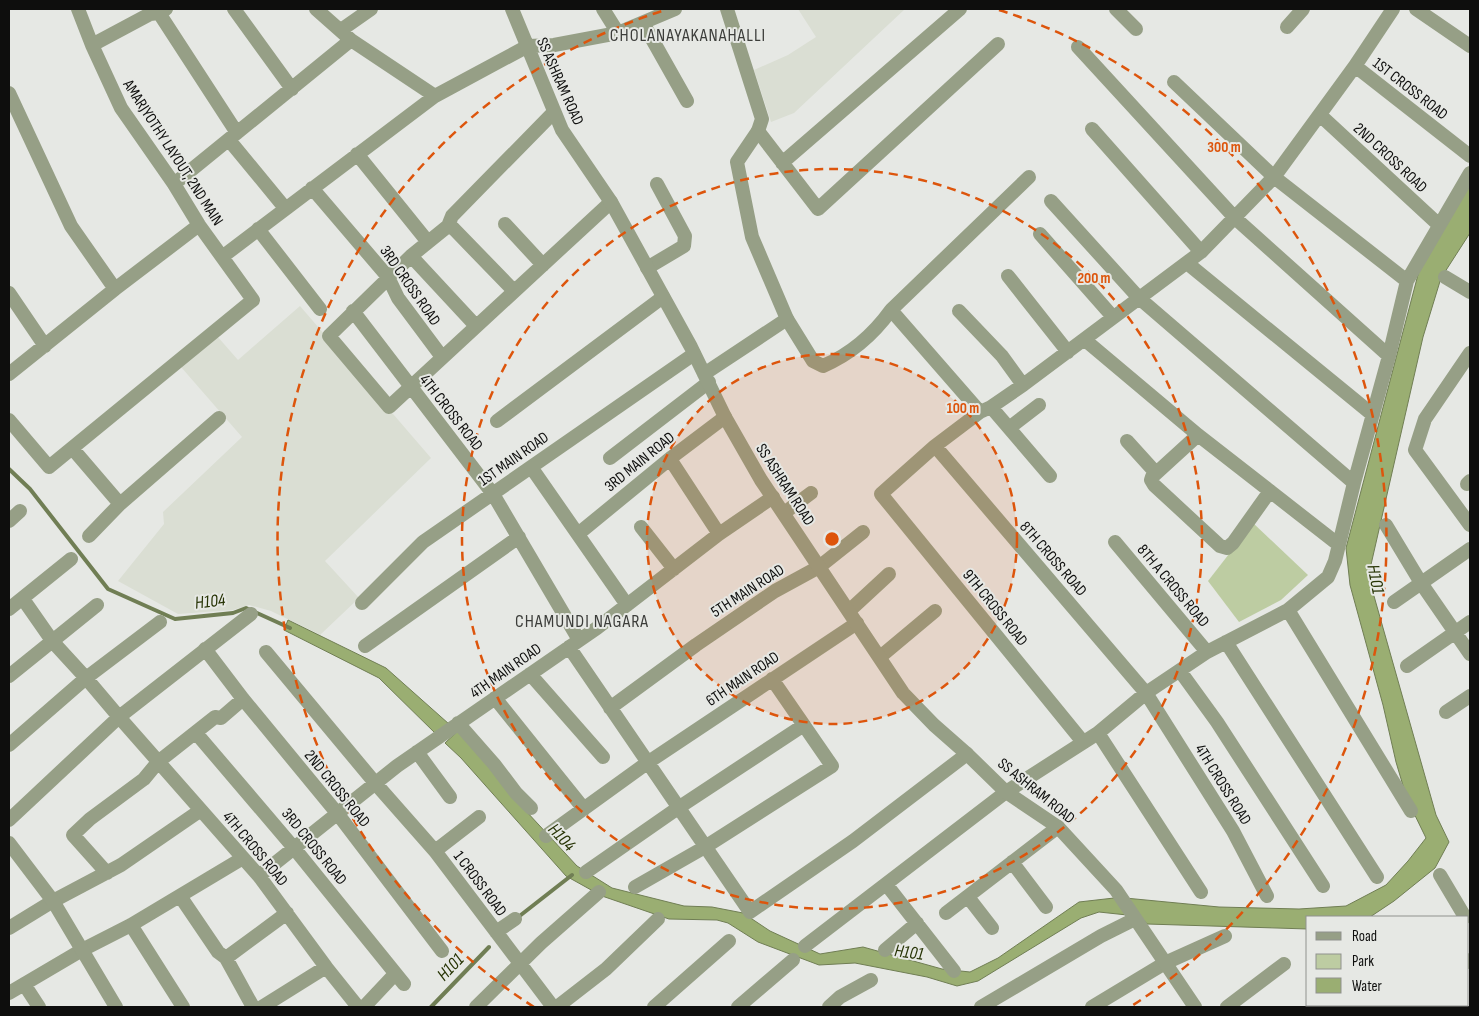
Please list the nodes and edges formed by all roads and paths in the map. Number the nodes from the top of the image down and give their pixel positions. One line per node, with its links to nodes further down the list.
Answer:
1 (78, 9): 21 (street, AMARJYOTHY LAYOUT, 2ND MAIN)
2 (234, 9): 27 (street)
3 (316, 9): 19 (street)
4 (372, 9): 19 (street)
5 (512, 9): 22 (street, SS ASHRAM ROAD)
6 (603, 9): 18 (street)
7 (675, 9): 15 (street)
8 (727, 9): 34 (street)
9 (960, 9): 38 (street)
10 (1116, 9): 17 (street)
11 (1303, 9): 16 (street)
12 (1393, 9): 25 (street)
13 (1416, 9): 23 (street)
14 (162, 11): 21 (street); 35 (street)
15 (643, 23): 18 (street); 30 (street)
16 (1287, 26)
17 (1136, 29)
18 (618, 33): 22 (street)
19 (346, 35): 27 (street); 29 (street)
20 (998, 44): 38 (street)
21 (92, 45): 42 (street, AMARJYOTHY LAYOUT, 2ND MAIN)
22 (528, 46): 29 (street); 31 (street, SS ASHRAM ROAD)
23 (1470, 46)
24 (1078, 47): 48 (street)
25 (1355, 66): 32 (street); 37 (street, 1ST CROSS ROAD)
26 (1174, 82): 41 (street)
27 (292, 89): 35 (street)
28 (9, 93): 66 (street)
29 (435, 96): 36 (street)
30 (688, 101)
31 (554, 112): 46 (street, SS ASHRAM ROAD); 52 (street)
32 (1320, 115): 41 (street); 50 (street, 2ND CROSS ROAD)
33 (1092, 129): 56 (street)
34 (758, 131): 38 (street); 77 (street)
35 (233, 136): 42 (street); 47 (street)
36 (357, 154): 44 (street); 55 (street)
37 (1470, 156)
38 (782, 163)
39 (1470, 174): 50 (street)
40 (1029, 177): 73 (street)
41 (1274, 178): 48 (street); 65 (street)
42 (174, 184): 51 (street, AMARJYOTHY LAYOUT, 2ND MAIN)
43 (657, 184): 61 (street)
44 (312, 188): 47 (street); 63 (street, 3RD CROSS ROAD)
45 (1051, 201): 71 (street)
46 (611, 202): 60 (street); 61 (street, SS ASHRAM ROAD)
47 (285, 208): 53 (street)
48 (1235, 218): 56 (street); 84 (street)
49 (504, 224): 60 (street)
50 (1439, 225): 65 (street)
51 (200, 226): 57 (street, AMARJYOTHY LAYOUT, 2ND MAIN); 66 (street)
52 (448, 226): 55 (street); 67 (street)
53 (258, 229): 57 (street); 72 (street)
54 (1040, 234): 76 (street)
55 (428, 242): 58 (street)
56 (1201, 252): 59 (street)
57 (222, 256): 101 (street, AMARJYOTHY LAYOUT, 2ND MAIN)
58 (411, 256): 63 (street); 78 (street)
59 (1187, 263): 71 (street); 92 (street)
60 (542, 265): 67 (street)
61 (647, 268): 70 (street, SS ASHRAM ROAD)
62 (1008, 276): 81 (street)
63 (388, 277): 75 (street); 85 (street, 3RD CROSS ROAD)
64 (1445, 277): 68 (street)
65 (1407, 281): 84 (street)
66 (115, 289): 80 (street)
67 (514, 291): 78 (street)
68 (1470, 292)
69 (9, 294): 80 (street)
70 (664, 297): 82 (street, SS ASHRAM ROAD); 96 (street)
71 (1139, 298): 76 (street); 107 (street)
72 (320, 309)
73 (891, 310): 77 (street); 91 (street)
74 (958, 310): 88 (street)
75 (353, 311): 89 (street, 4TH CROSS ROAD); 89 (street)
76 (1113, 317): 79 (street)
77 (787, 318): 87 (street)
78 (476, 326): 85 (street)
79 (1085, 340): 81 (street); 98 (street)
80 (46, 346): 86 (street)
81 (1068, 352): 88 (street)
82 (694, 354): 87 (street, SS ASHRAM ROAD); 104 (street, 1ST MAIN ROAD)
83 (1470, 354): 116 (street)
84 (1389, 356): 92 (street)
85 (442, 357): 89 (street)
86 (9, 374)
87 (706, 378): 93 (street, SS ASHRAM ROAD); 102 (street)
88 (1023, 385): 91 (street)
89 (410, 386): 110 (street, 4TH CROSS ROAD)
90 (1039, 405): 97 (street)
91 (985, 409): 97 (street); 100 (street)
92 (1373, 414): 107 (street)
93 (725, 417): 103 (street, 3RD MAIN ROAD); 111 (street, SS ASHRAM ROAD)
94 (219, 418): 112 (street)
95 (9, 420): 101 (street)
96 (497, 420)
97 (1009, 428): 106 (street)
98 (1198, 435): 105 (street); 108 (street)
99 (1126, 442): 105 (street)
100 (935, 446): 161 (street, 8TH CROSS ROAD); 172 (street, 9TH CROSS ROAD)
101 (72, 448): 112 (street)
102 (610, 458)
103 (670, 458): 120 (street, 3RD MAIN ROAD); 121 (street)
104 (531, 467): 110 (street, 1ST MAIN ROAD); 120 (street)
105 (1156, 474): 108 (street)
106 (1050, 476)
107 (1354, 483): 125 (street)
108 (1270, 491): 125 (street)
109 (811, 493): 114 (street)
110 (493, 494): 123 (street, 4TH CROSS ROAD); 134 (street, 1ST MAIN ROAD)
111 (773, 497): 114 (street, SS ASHRAM ROAD); 121 (street, 4TH MAIN ROAD)
112 (120, 504): 122 (street)
113 (20, 511): 115 (street)
114 (784, 513): 128 (street, SS ASHRAM ROAD)
115 (9, 521)
116 (1470, 525)
117 (1386, 526): 131 (street)
118 (641, 527): 129 (street)
119 (863, 532): 128 (street)
120 (578, 534): 136 (street)
121 (719, 534): 129 (street, 4TH MAIN ROAD)
122 (89, 536)
123 (519, 537): 148 (street, 4TH CROSS ROAD); 149 (street)
124 (1115, 542): 152 (street, 8TH A CROSS ROAD)
125 (1339, 545): 139 (street)
126 (1470, 548): 131 (street)
127 (71, 559): 132 (street)
128 (819, 567): 140 (street, SS ASHRAM ROAD); 165 (street, 5TH MAIN ROAD)
129 (674, 569): 136 (street, 4TH MAIN ROAD)
130 (889, 574): 140 (street)
131 (1421, 583): 133 (street); 145 (street)
132 (23, 599): 137 (street); 146 (street, 4TH CROSS ROAD)
133 (1394, 602)
134 (362, 603)
135 (97, 605): 146 (street)
136 (627, 605): 148 (street, 4TH MAIN ROAD)
137 (9, 609)
138 (935, 610): 154 (street)
139 (1288, 610): 147 (street); 186 (street)
140 (849, 611): 144 (street, SS ASHRAM ROAD)
141 (251, 614): 150 (street)
142 (160, 622): 159 (street)
143 (1470, 622): 145 (street)
144 (857, 623): 154 (street, SS ASHRAM ROAD); 160 (street, 6TH MAIN ROAD)
145 (1455, 633): 153 (street); 155 (street)
146 (53, 642): 158 (street); 159 (street, 4TH CROSS ROAD)
147 (1226, 642): 152 (street); 202 (street)
148 (574, 644): 157 (street, 4TH MAIN ROAD); 165 (street, 4TH CROSS ROAD)
149 (365, 646)
150 (205, 649): 164 (street, 2ND CROSS ROAD); 167 (street)
151 (266, 652): 179 (street, 1 CROSS ROAD)
152 (1207, 652): 156 (street)
153 (1470, 654)
154 (880, 658): 175 (street, SS ASHRAM ROAD)
155 (1407, 666)
156 (1180, 671): 161 (street); 204 (street)
157 (530, 674): 163 (street, 4TH MAIN ROAD); 176 (street)
158 (9, 676)
159 (86, 678): 167 (street, 4TH CROSS ROAD); 173 (street)
160 (772, 679): 169 (street); 178 (street, 6TH MAIN ROAD)
161 (1146, 693): 171 (street); 209 (street, 4TH CROSS ROAD)
162 (1470, 696): 166 (street)
163 (495, 698): 168 (street, 4TH MAIN ROAD); 184 (street)
164 (243, 699): 170 (street); 187 (street, 2ND CROSS ROAD)
165 (610, 708): 178 (street, 4TH CROSS ROAD)
166 (1446, 712)
167 (119, 717): 177 (street, 4TH CROSS ROAD); 189 (street)
168 (458, 723): 174 (street, 4TH MAIN ROAD); 182 (street)
169 (804, 725): 183 (street); 193 (street)
170 (196, 732): 177 (street); 194 (street, 3RD CROSS ROAD)
171 (1098, 733): 172 (street); 207 (street)
172 (1083, 742): 180 (street)
173 (9, 745)
174 (417, 752): 179 (street, 4TH MAIN ROAD); 181 (street)
175 (967, 754): 180 (street, SS ASHRAM ROAD); 193 (street, 4TH CROSS ROAD)
176 (603, 758)
177 (158, 762): 185 (street, 4TH CROSS ROAD); 199 (street)
178 (648, 763): 183 (street, 4TH CROSS ROAD); 184 (street, 6TH MAIN ROAD)
179 (376, 784): 187 (street, 4TH MAIN ROAD); 195 (street, 1 CROSS ROAD)
180 (1006, 792): 190 (street, SS ASHRAM ROAD); 203 (street)
181 (450, 797)
182 (531, 808)
183 (678, 808): 193 (street, 4TH CROSS ROAD); 198 (street)
184 (584, 809): 191 (street, 6TH MAIN ROAD)
185 (201, 810): 196 (street, 4TH CROSS ROAD); 199 (street)
186 (1411, 811)
187 (337, 813): 194 (street, 4TH MAIN ROAD); 229 (street, 2ND CROSS ROAD)
188 (479, 817): 195 (street)
189 (9, 820)
190 (1058, 827): 197 (street); 218 (street, SS ASHRAM ROAD)
191 (546, 836)
192 (9, 843): 211 (street)
193 (705, 847): 205 (street)
194 (294, 848): 201 (street, 4TH MAIN ROAD); 247 (street, 3RD CROSS ROAD)
195 (435, 851): 223 (street, 1 CROSS ROAD)
196 (243, 858): 201 (street, 4TH CROSS ROAD); 208 (street)
197 (1012, 862): 210 (street); 212 (street)
198 (586, 872)
199 (107, 873): 211 (street)
200 (1440, 875): 215 (street)
201 (260, 876): 213 (street, 4TH CROSS ROAD)
202 (1377, 877)
203 (886, 884): 219 (street); 226 (street)
204 (1323, 886)
205 (635, 887)
206 (599, 892): 233 (street)
207 (1201, 892)
208 (180, 896): 220 (street); 230 (street)
209 (1267, 896)
210 (968, 897): 214 (street); 222 (street)
211 (53, 901): 221 (street); 227 (street)
212 (1046, 907)
213 (287, 913): 230 (street); 235 (street, 4TH CROSS ROAD)
214 (946, 914)
215 (1464, 916)
216 (515, 919): 223 (street)
217 (658, 919): 250 (street)
218 (1135, 920): 232 (street, SS ASHRAM ROAD); 255 (street)
219 (917, 923): 228 (street); 236 (street)
220 (131, 925): 227 (street); 243 (street)
221 (9, 928)
222 (992, 928)
223 (496, 932): 233 (street, 1 CROSS ROAD)
224 (1225, 936): 232 (street)
225 (729, 941): 251 (street)
226 (804, 946)
227 (82, 950): 238 (street); 242 (street)
228 (885, 950)
229 (442, 951)
230 (226, 958): 244 (street)
231 (793, 960): 252 (street)
232 (1165, 963): 256 (street); 257 (street, SS ASHRAM ROAD)
233 (519, 964): 248 (street); 249 (street, 1 CROSS ROAD)
234 (1284, 964): 258 (street)
235 (326, 967): 245 (street); 246 (street, 4TH CROSS ROAD)
236 (954, 971)
237 (871, 980): 240 (street)
238 (24, 984): 239 (street); 241 (street)
239 (9, 993)
240 (840, 998): 253 (street); 254 (street)
241 (39, 1007)
242 (116, 1007)
243 (184, 1007)
244 (253, 1007)
245 (262, 1007)
246 (358, 1007)
247 (364, 1007)
248 (476, 1007)
249 (553, 1007)
250 (557, 1007)
251 (654, 1007)
252 (738, 1007)
253 (829, 1007)
254 (852, 1007)
255 (981, 1007)
256 (1092, 1007)
257 (1195, 1007)
258 (1227, 1007)

